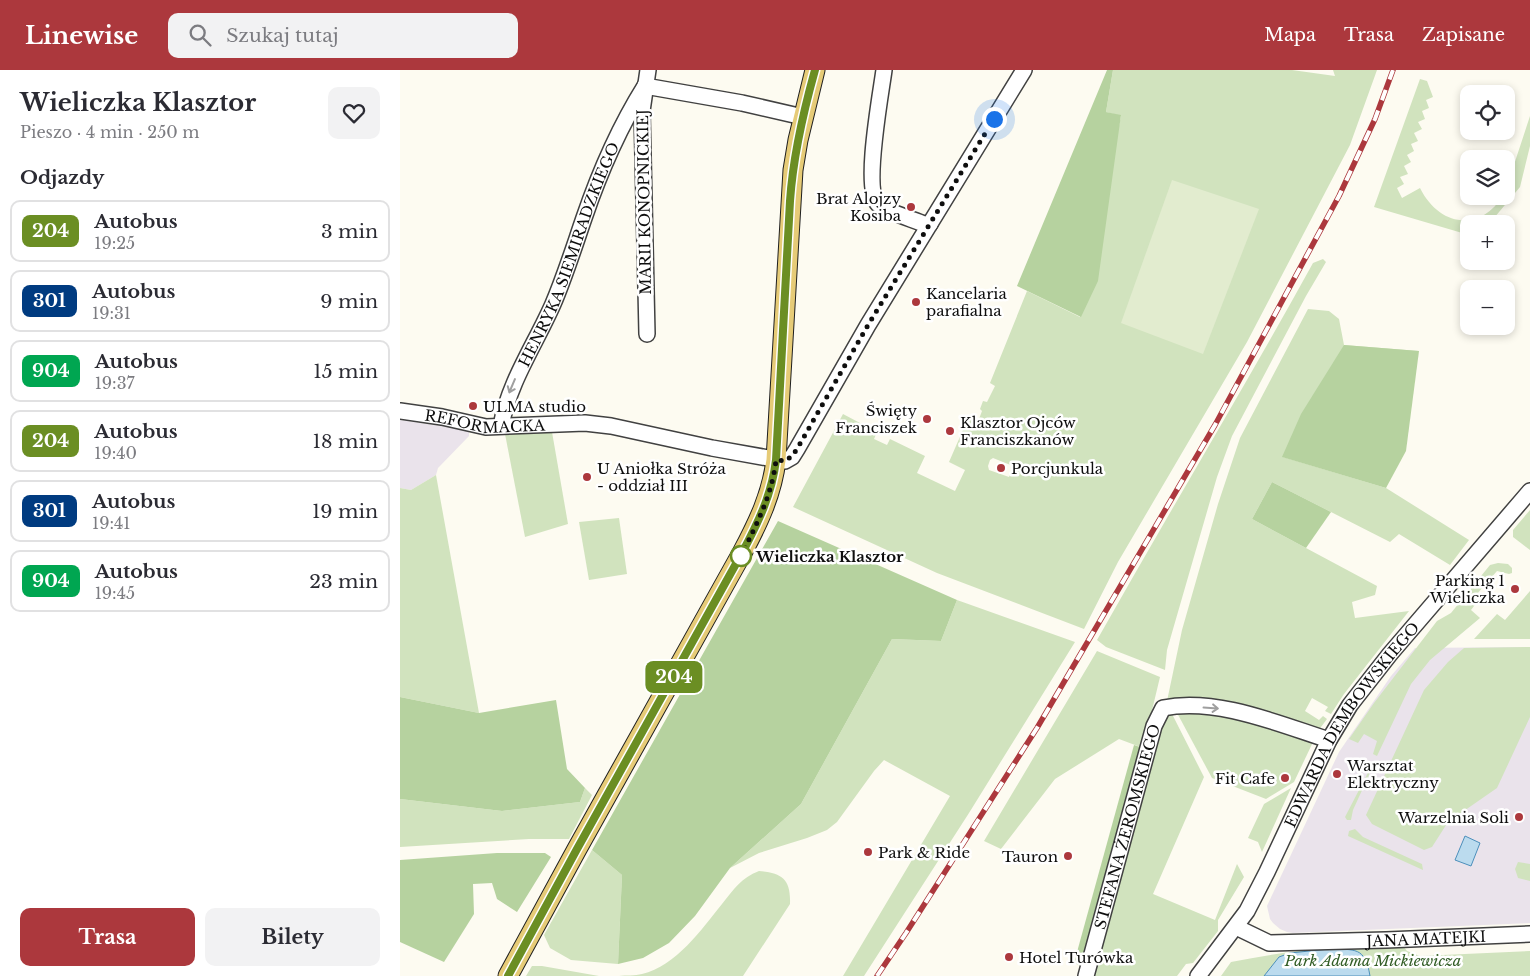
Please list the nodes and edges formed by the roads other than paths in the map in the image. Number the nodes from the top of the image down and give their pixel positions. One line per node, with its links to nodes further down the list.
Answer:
1 (648, 70): 5 (street, MARII KONOPNICKIEJ)
2 (815, 70): 6 (main road)
3 (884, 70): 7 (street)
4 (1024, 70): 7 (street)
5 (645, 86): 6 (street); 8 (street, MARII KONOPNICKIEJ); 10 (street, HENRYKA SIEMIRADZKIEGO, one-way to 10)
6 (803, 117): 11 (main road)
7 (930, 224): 11 (street)
8 (647, 334)
9 (400, 412): 10 (street, REFORMACKA)
10 (501, 426): 11 (street, REFORMACKA)
11 (776, 460): 16 (main road)
12 (1530, 491): 13 (street, EDWARDA DEMBOWSKIEGO)
13 (1324, 739): 14 (street, EDWARDA DEMBOWSKIEGO); 17 (street, STEFANA ŻEROMSKIEGO, one-way to 13)
14 (1236, 927): 15 (street, JANA MATEJKI); 18 (street, EDWARDA DEMBOWSKIEGO)
15 (1530, 934)
16 (508, 976)
17 (1086, 976)
18 (1198, 976)

